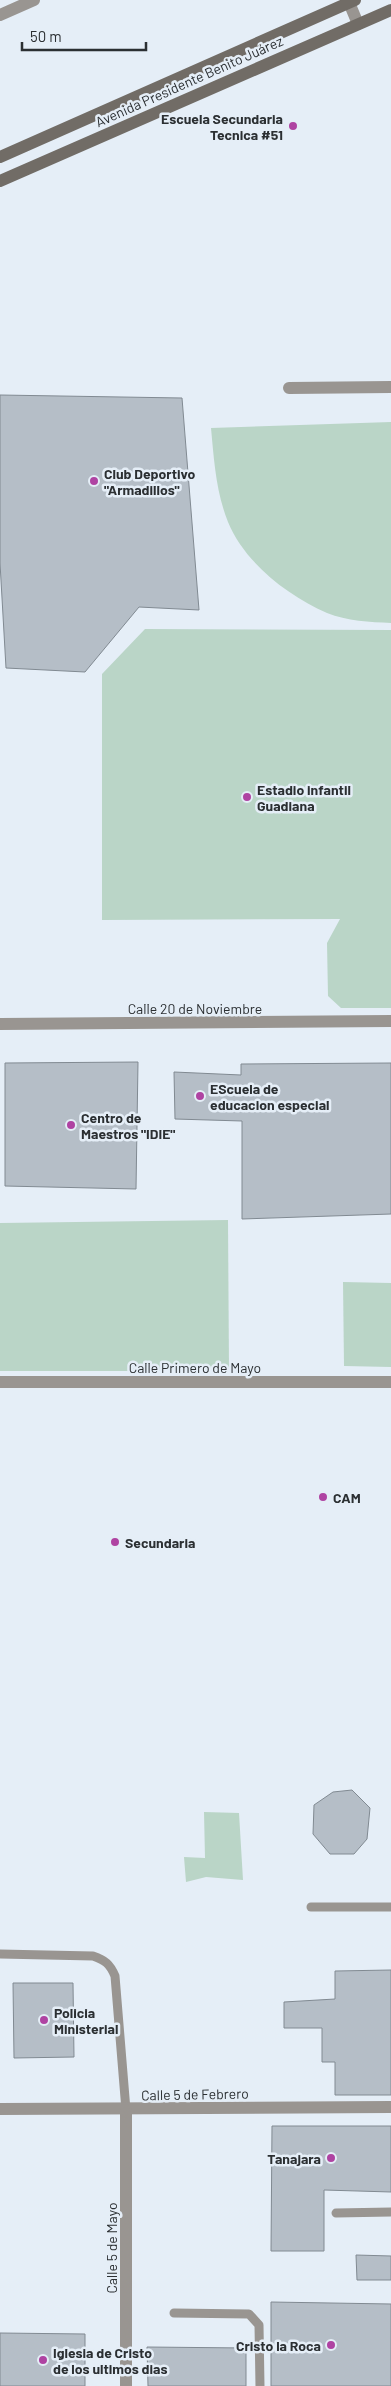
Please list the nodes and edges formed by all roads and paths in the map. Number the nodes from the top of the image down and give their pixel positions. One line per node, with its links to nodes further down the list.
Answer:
1 (34, 0): 4 (street)
2 (350, 1): 5 (street); 6 (main road, Avenida Presidente Benito Juárez)
3 (391, 10): 5 (main road, Avenida Presidente Benito Juárez)
4 (0, 15)
5 (358, 24): 7 (main road, Avenida Presidente Benito Juárez)
6 (0, 157)
7 (0, 181)
8 (391, 386): 9 (street)
9 (289, 388)
10 (391, 1022): 11 (street, Calle 20 de Noviembre)
11 (0, 1024)
12 (0, 1382): 13 (street, Calle Primero de Mayo)
13 (391, 1382)
14 (391, 1907): 15 (lane)
15 (311, 1908)
16 (0, 1954): 19 (lane)
17 (391, 2107): 19 (street, Calle 5 de Febrero)
18 (0, 2109): 19 (street, Calle 5 de Febrero)
19 (126, 2110): 23 (street, Calle 5 de Mayo)
20 (391, 2212): 21 (lane)
21 (336, 2213)
22 (174, 2314): 24 (lane)
23 (126, 2386)
24 (260, 2386)

